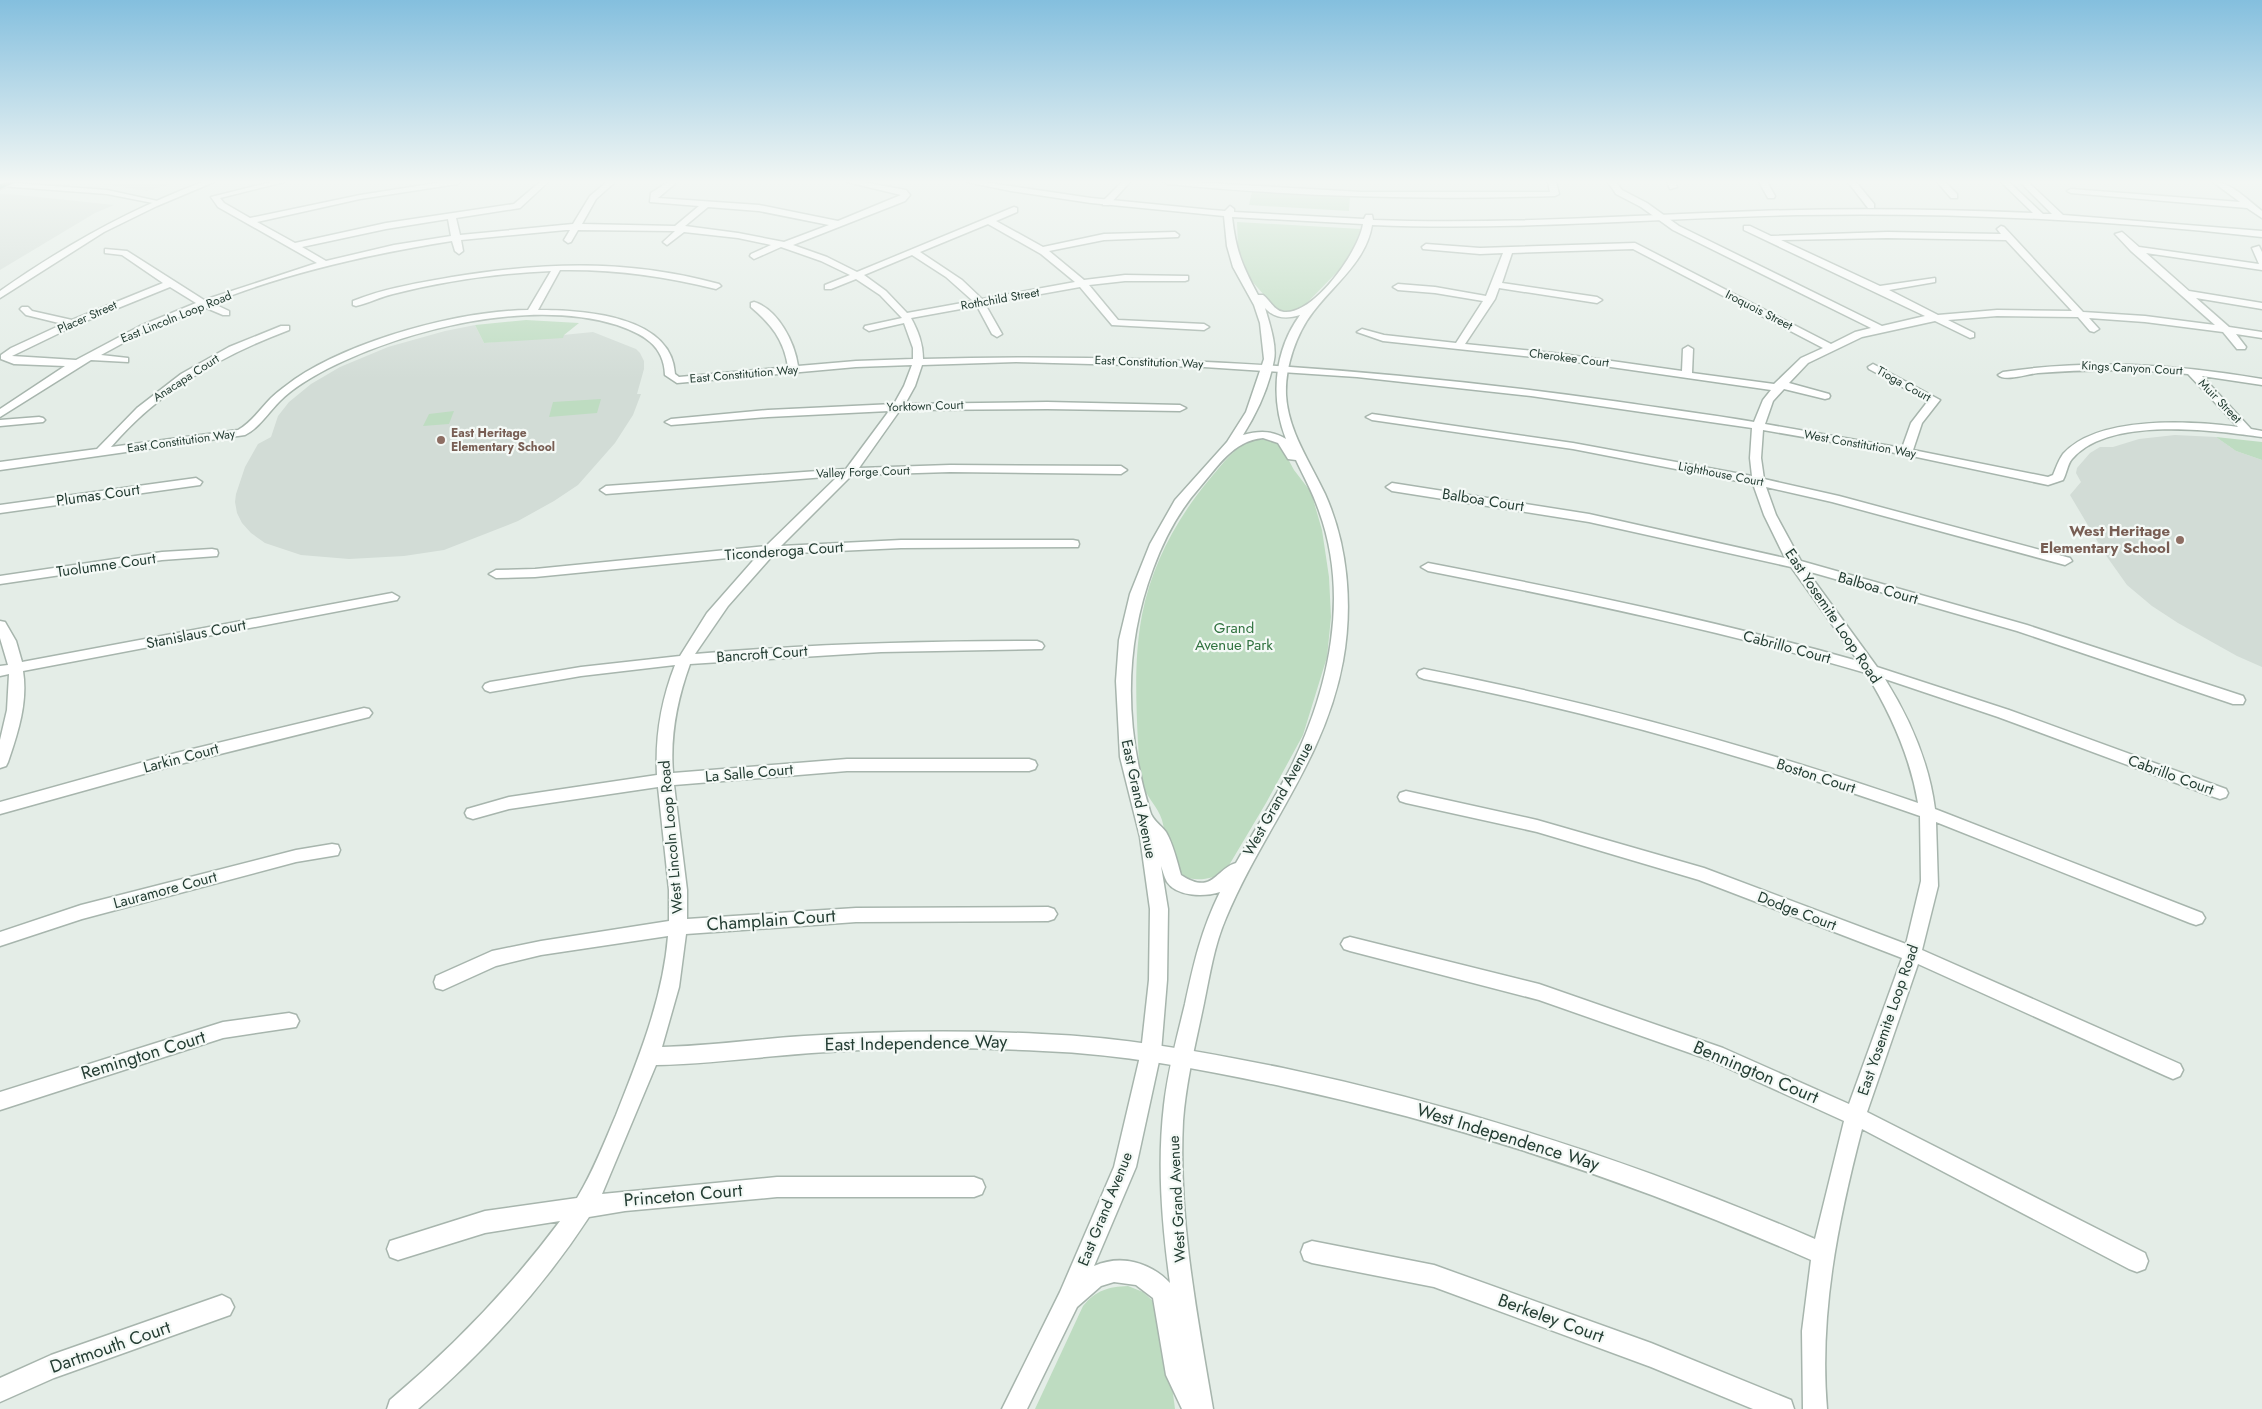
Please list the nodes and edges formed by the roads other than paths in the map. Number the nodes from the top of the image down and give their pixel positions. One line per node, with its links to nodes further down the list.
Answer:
1 (58, 248): 36 (street)
2 (73, 248): 44 (street)
3 (298, 248): 28 (street)
4 (411, 248): 28 (street, East Lincoln Loop Road)
5 (457, 248): 23 (street)
6 (773, 248): 26 (street)
7 (793, 248): 31 (street)
8 (926, 248): 25 (street)
9 (1039, 248): 21 (street)
10 (1054, 248): 21 (street)
11 (1232, 248): 43 (street, East Grand Avenue)
12 (1360, 248): 52 (street, West Grand Avenue)
13 (1431, 248): 24 (street)
14 (1590, 248): 24 (street, Iroquois Street)
15 (1638, 248): 71 (street, Iroquois Street)
16 (1716, 248): 63 (street)
17 (1790, 248): 41 (street)
18 (2018, 248): 55 (street)
19 (2256, 248): 27 (street)
20 (2134, 249): 29 (street); 42 (street)
21 (1043, 250): 35 (street)
22 (108, 251): 34 (street)
23 (458, 251)
24 (1508, 251): 37 (street)
25 (914, 253): 31 (street); 47 (street)
26 (754, 256)
27 (2262, 262)
28 (332, 265): 49 (street, East Lincoln Loop Road)
29 (2262, 267)
30 (557, 268): 38 (street); 48 (street); 56 (street)
31 (858, 275): 39 (street); 57 (street)
32 (1186, 278): 35 (street, Rothchild Street)
33 (1932, 280): 41 (street)
34 (171, 283): 49 (street); 59 (street, Placer Street)
35 (1084, 283): 47 (street, Rothchild Street); 60 (street)
36 (0, 284)
37 (1498, 285): 45 (street); 46 (street)
38 (716, 286)
39 (828, 287)
40 (1398, 287): 45 (street)
41 (1879, 289): 58 (street)
42 (2183, 293): 51 (street); 65 (street)
43 (1254, 294): 52 (street); 78 (street, East Grand Avenue)
44 (0, 295)
45 (1490, 299): 70 (street)
46 (1597, 300)
47 (980, 302): 57 (street, Rothchild Street); 67 (street)
48 (356, 303)
49 (204, 304): 54 (street); 74 (street, East Lincoln Loop Road)
50 (754, 305): 79 (street)
51 (2262, 306)
52 (1310, 308): 80 (street, West Grand Avenue)
53 (25, 309): 59 (street)
54 (226, 313)
55 (2078, 313): 58 (street, East Yosemite Loop Road); 64 (street); 65 (street, East Yosemite Loop Road)
56 (532, 314): 79 (street, East Constitution Way); 99 (street, East Constitution Way)
57 (906, 318): 62 (street, Rothchild Street); 76 (street)
58 (1937, 318): 63 (street, East Yosemite Loop Road); 68 (street)
59 (73, 323): 74 (street, Placer Street)
60 (1204, 327)
61 (286, 328): 99 (street, Anacapa Court)
62 (869, 328)
63 (1880, 329): 71 (street, East Yosemite Loop Road)
64 (2094, 329)
65 (2224, 329): 69 (street, East Yosemite Loop Road); 72 (street)
66 (1362, 332): 70 (street, Cherokee Court)
67 (997, 334)
68 (1970, 335)
69 (2262, 335)
70 (1459, 345): 82 (street, Cherokee Court)
71 (1830, 347): 86 (street, East Yosemite Loop Road)
72 (2241, 347)
73 (1688, 349): 82 (street)
74 (81, 360): 75 (street); 90 (street, East Lincoln Loop Road)
75 (124, 360)
76 (918, 362): 78 (street, East Constitution Way); 79 (street, East Constitution Way); 88 (street, West Lincoln Loop Road)
77 (1873, 367): 100 (street, Tioga Court)
78 (1266, 368): 80 (street, East Constitution Way); 98 (street, East Grand Avenue)
79 (793, 369)
80 (1284, 369): 84 (street, East Constitution Way); 102 (street, West Grand Avenue)
81 (2191, 371): 83 (street, Kings Canyon Court); 85 (street, Kings Canyon Court); 96 (street, Muir Street)
82 (1687, 374): 86 (street, Cherokee Court)
83 (2003, 375)
84 (1435, 382): 95 (street, West Constitution Way)
85 (2262, 382)
86 (1777, 386): 87 (street, Cherokee Court); 95 (street, East Yosemite Loop Road)
87 (1825, 396)
88 (898, 406): 89 (street, Yorktown Court); 93 (street, Yorktown Court); 104 (street, West Lincoln Loop Road)
89 (1180, 408)
90 (0, 414)
91 (1372, 417): 105 (street, Lighthouse Court)
92 (39, 420): 94 (street)
93 (671, 422)
94 (0, 423)
95 (1757, 426): 100 (street, West Constitution Way); 105 (street, East Yosemite Loop Road)
96 (2247, 432): 97 (street, West Constitution Way); 100 (street, West Constitution Way)
97 (2262, 434)
98 (1232, 444): 102 (street); 138 (street, East Grand Avenue)
99 (102, 452): 101 (street, East Constitution Way)
100 (1907, 452)
101 (0, 466)
102 (1306, 467): 140 (street, West Grand Avenue)
103 (1121, 470): 104 (street, Valley Forge Court)
104 (850, 472): 108 (street, Valley Forge Court); 111 (street, West Lincoln Loop Road)
105 (1758, 481): 113 (street, Lighthouse Court); 114 (street, East Yosemite Loop Road)
106 (196, 482): 109 (street, Plumas Court)
107 (1392, 487): 114 (street, Balboa Court)
108 (606, 490)
109 (0, 509)
110 (1073, 544): 111 (street, Ticonderoga Court)
111 (769, 550): 116 (street, Ticonderoga Court); 121 (street, West Lincoln Loop Road)
112 (212, 553): 117 (street, Tuolumne Court)
113 (2065, 561)
114 (1796, 564): 123 (street, East Yosemite Loop Road); 127 (street, Balboa Court)
115 (1428, 567): 123 (street, Cabrillo Court)
116 (496, 574)
117 (0, 580)
118 (392, 597): 122 (street, Stanislaus Court)
119 (0, 625): 122 (street)
120 (1037, 646): 121 (street, Bancroft Court)
121 (685, 660): 126 (street, Bancroft Court); 132 (street, West Lincoln Loop Road)
122 (16, 668): 124 (street, Stanislaus Court); 129 (street)
123 (1872, 670): 133 (street, Cabrillo Court); 136 (street, East Yosemite Loop Road)
124 (0, 671)
125 (1424, 674): 136 (street, Boston Court)
126 (490, 688)
127 (2238, 700)
128 (364, 713): 135 (street, Larkin Court)
129 (5, 732): 130 (street)
130 (0, 762)
131 (1029, 765): 132 (street, La Salle Court)
132 (663, 780): 137 (street, La Salle Court); 143 (street, West Lincoln Loop Road)
133 (2220, 793)
134 (1406, 797): 146 (street, Dodge Court)
135 (0, 808)
136 (1928, 812): 142 (street, Boston Court); 146 (street, East Yosemite Loop Road)
137 (472, 813)
138 (1142, 816): 140 (street); 149 (street, East Grand Avenue)
139 (332, 850): 144 (street, Lauramore Court)
140 (1241, 866): 151 (street, West Grand Avenue)
141 (1048, 914): 143 (street, Champlain Court)
142 (2196, 918)
143 (678, 927): 147 (street, Champlain Court); 150 (street, West Lincoln Loop Road)
144 (0, 939)
145 (1350, 944): 154 (street, Bennington Court)
146 (1913, 954): 152 (street, Dodge Court); 154 (street, East Yosemite Loop Road)
147 (443, 982)
148 (289, 1021): 153 (street, Remington Court)
149 (1151, 1052): 150 (street, East Independence Way); 151 (street, East Independence Way); 161 (street, East Grand Avenue)
150 (649, 1056): 156 (street, West Lincoln Loop Road)
151 (1183, 1057): 159 (street, West Independence Way); 167 (street, West Grand Avenue)
152 (2172, 1070)
153 (0, 1101)
154 (1854, 1115): 159 (street, East Yosemite Loop Road); 160 (street, Bennington Court)
155 (974, 1188): 156 (street, Princeton Court)
156 (584, 1206): 157 (street, Princeton Court); 164 (street, West Lincoln Loop Road)
157 (398, 1249)
158 (1312, 1252): 168 (street, Berkeley Court)
159 (1822, 1253): 169 (street, East Yosemite Loop Road)
160 (2137, 1261)
161 (1068, 1300): 165 (street, East Grand Avenue); 166 (street)
162 (222, 1308): 163 (street, Dartmouth Court)
163 (0, 1390)
164 (399, 1409)
165 (1014, 1409)
166 (1194, 1409)
167 (1201, 1409)
168 (1782, 1409)
169 (1815, 1409)

